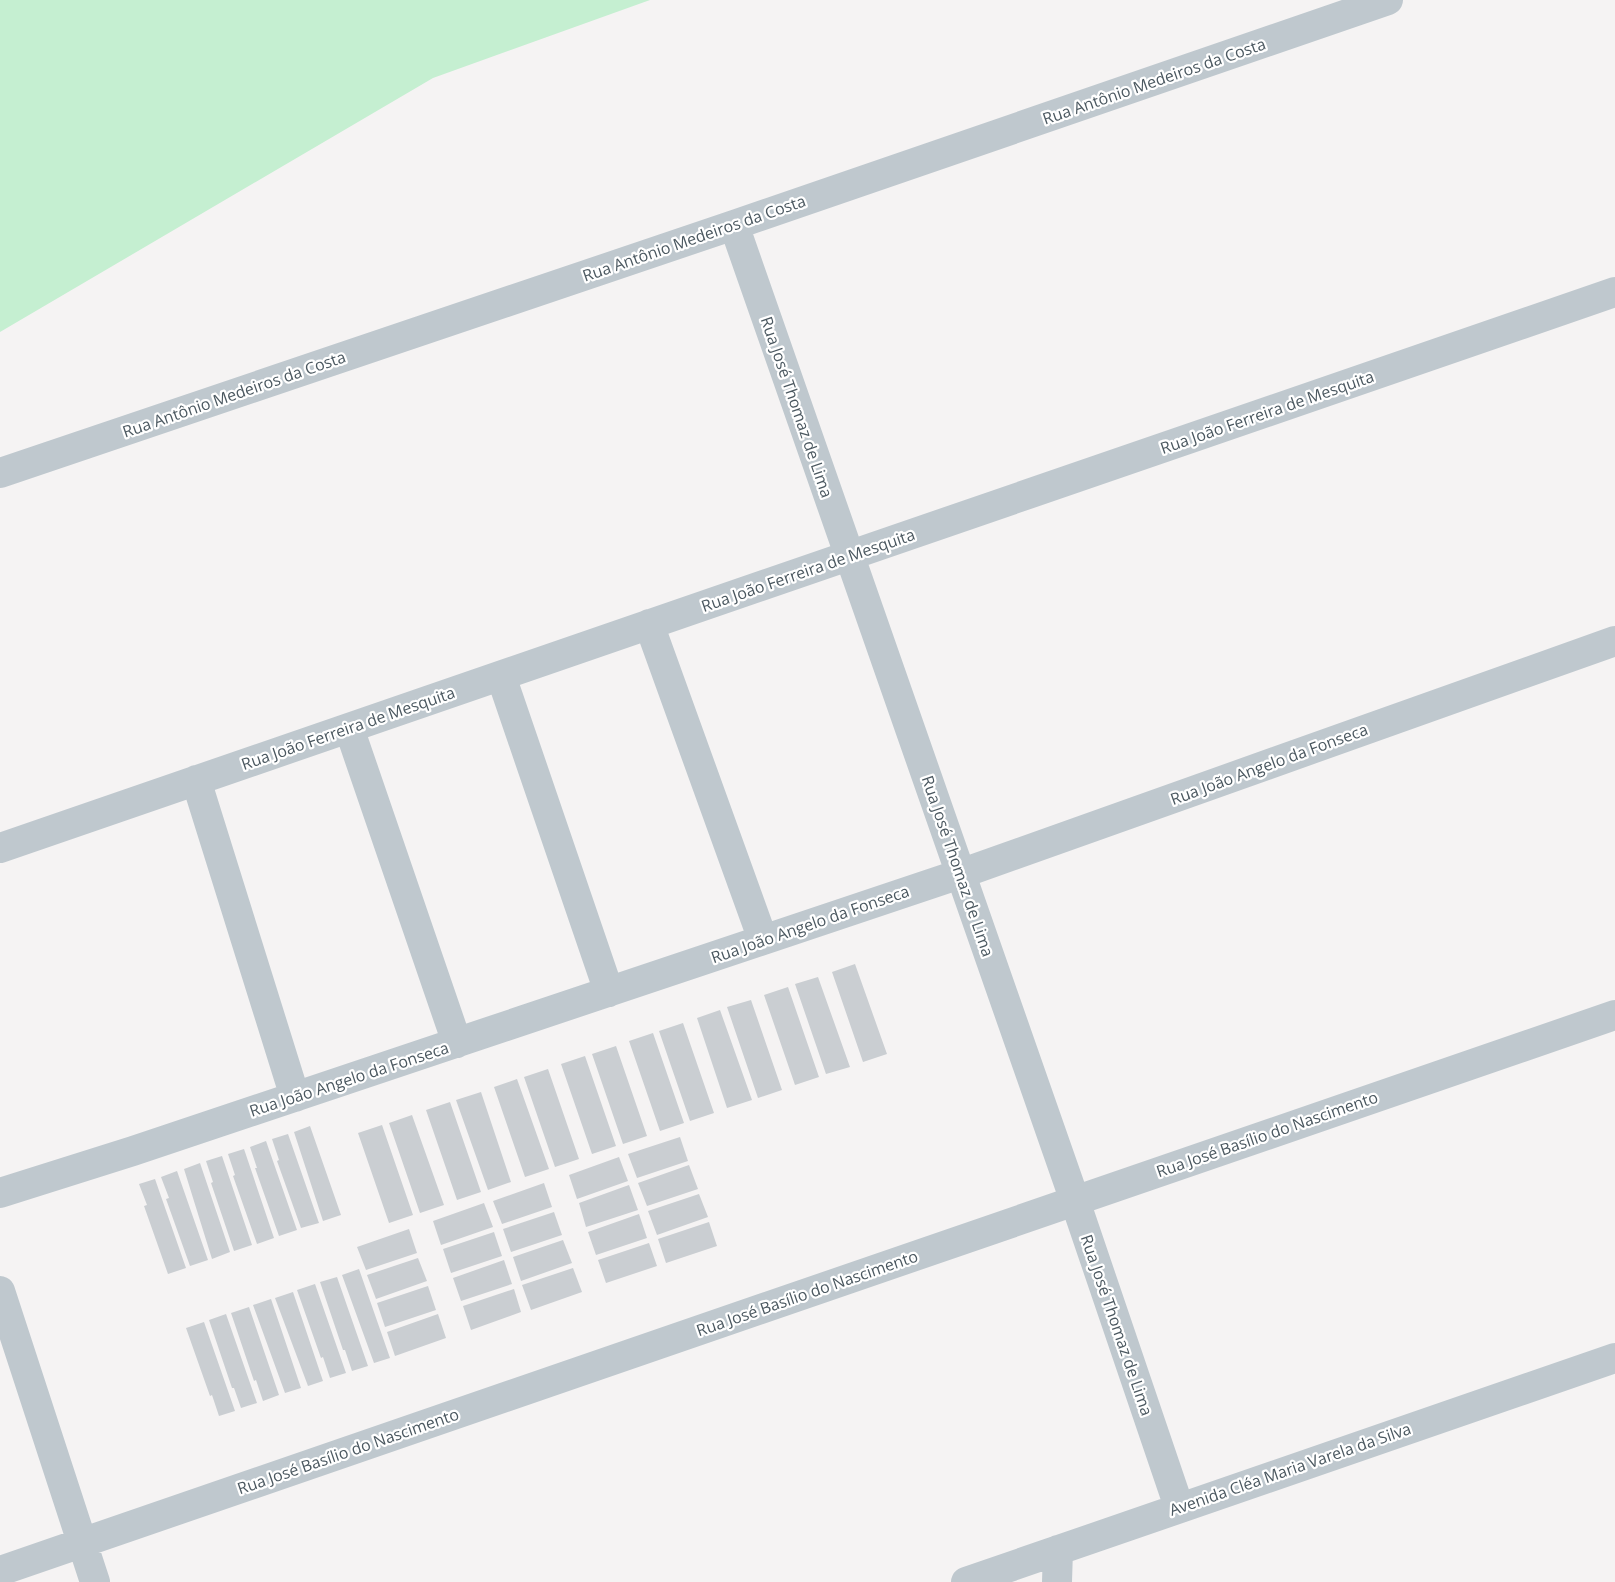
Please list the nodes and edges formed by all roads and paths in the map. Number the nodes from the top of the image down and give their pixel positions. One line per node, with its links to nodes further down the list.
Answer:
1 (1388, 0): 2 (street, Rua Antônio Medeiros da Costa)
2 (734, 225): 4 (street, Rua Antônio Medeiros da Costa); 5 (street, Rua José Thomaz de Lima)
3 (1615, 292): 5 (street, Rua João Ferreira de Mesquita)
4 (0, 473)
5 (849, 556): 6 (street, Rua João Ferreira de Mesquita); 12 (street, Rua José Thomaz de Lima)
6 (649, 624): 8 (street, Rua João Ferreira de Mesquita); 13 (street)
7 (1615, 641): 12 (street, Rua João Angelo da Fonseca)
8 (501, 676): 9 (street, Rua João Ferreira de Mesquita); 14 (street)
9 (350, 728): 10 (street, Rua João Ferreira de Mesquita); 16 (street)
10 (196, 780): 11 (street, Rua João Ferreira de Mesquita); 17 (street)
11 (0, 848)
12 (960, 874): 13 (street, Rua João Angelo da Fonseca); 19 (street, Rua José Thomaz de Lima)
13 (763, 940): 14 (street, Rua João Angelo da Fonseca)
14 (609, 992): 16 (street, Rua João Angelo da Fonseca)
15 (1615, 1015): 19 (street, Rua José Basílio do Nascimento)
16 (457, 1043): 17 (street, Rua João Angelo da Fonseca)
17 (296, 1097): 18 (street, Rua João Angelo da Fonseca)
18 (0, 1193)
19 (1075, 1201): 22 (street, Rua José Thomaz de Lima); 23 (street, Rua José Basílio do Nascimento)
20 (0, 1291): 23 (street)
21 (1615, 1358): 22 (street, Avenida Cléa Maria Varela da Silva)
22 (1179, 1508): 24 (street, Avenida Cléa Maria Varela da Silva)
23 (82, 1542): 25 (street, Rua José Basílio do Nascimento); 26 (street)
24 (1058, 1550): 27 (street, Avenida Cléa Maria Varela da Silva); 28 (street)
25 (0, 1571)
26 (95, 1582)
27 (966, 1582)
28 (1057, 1582)

